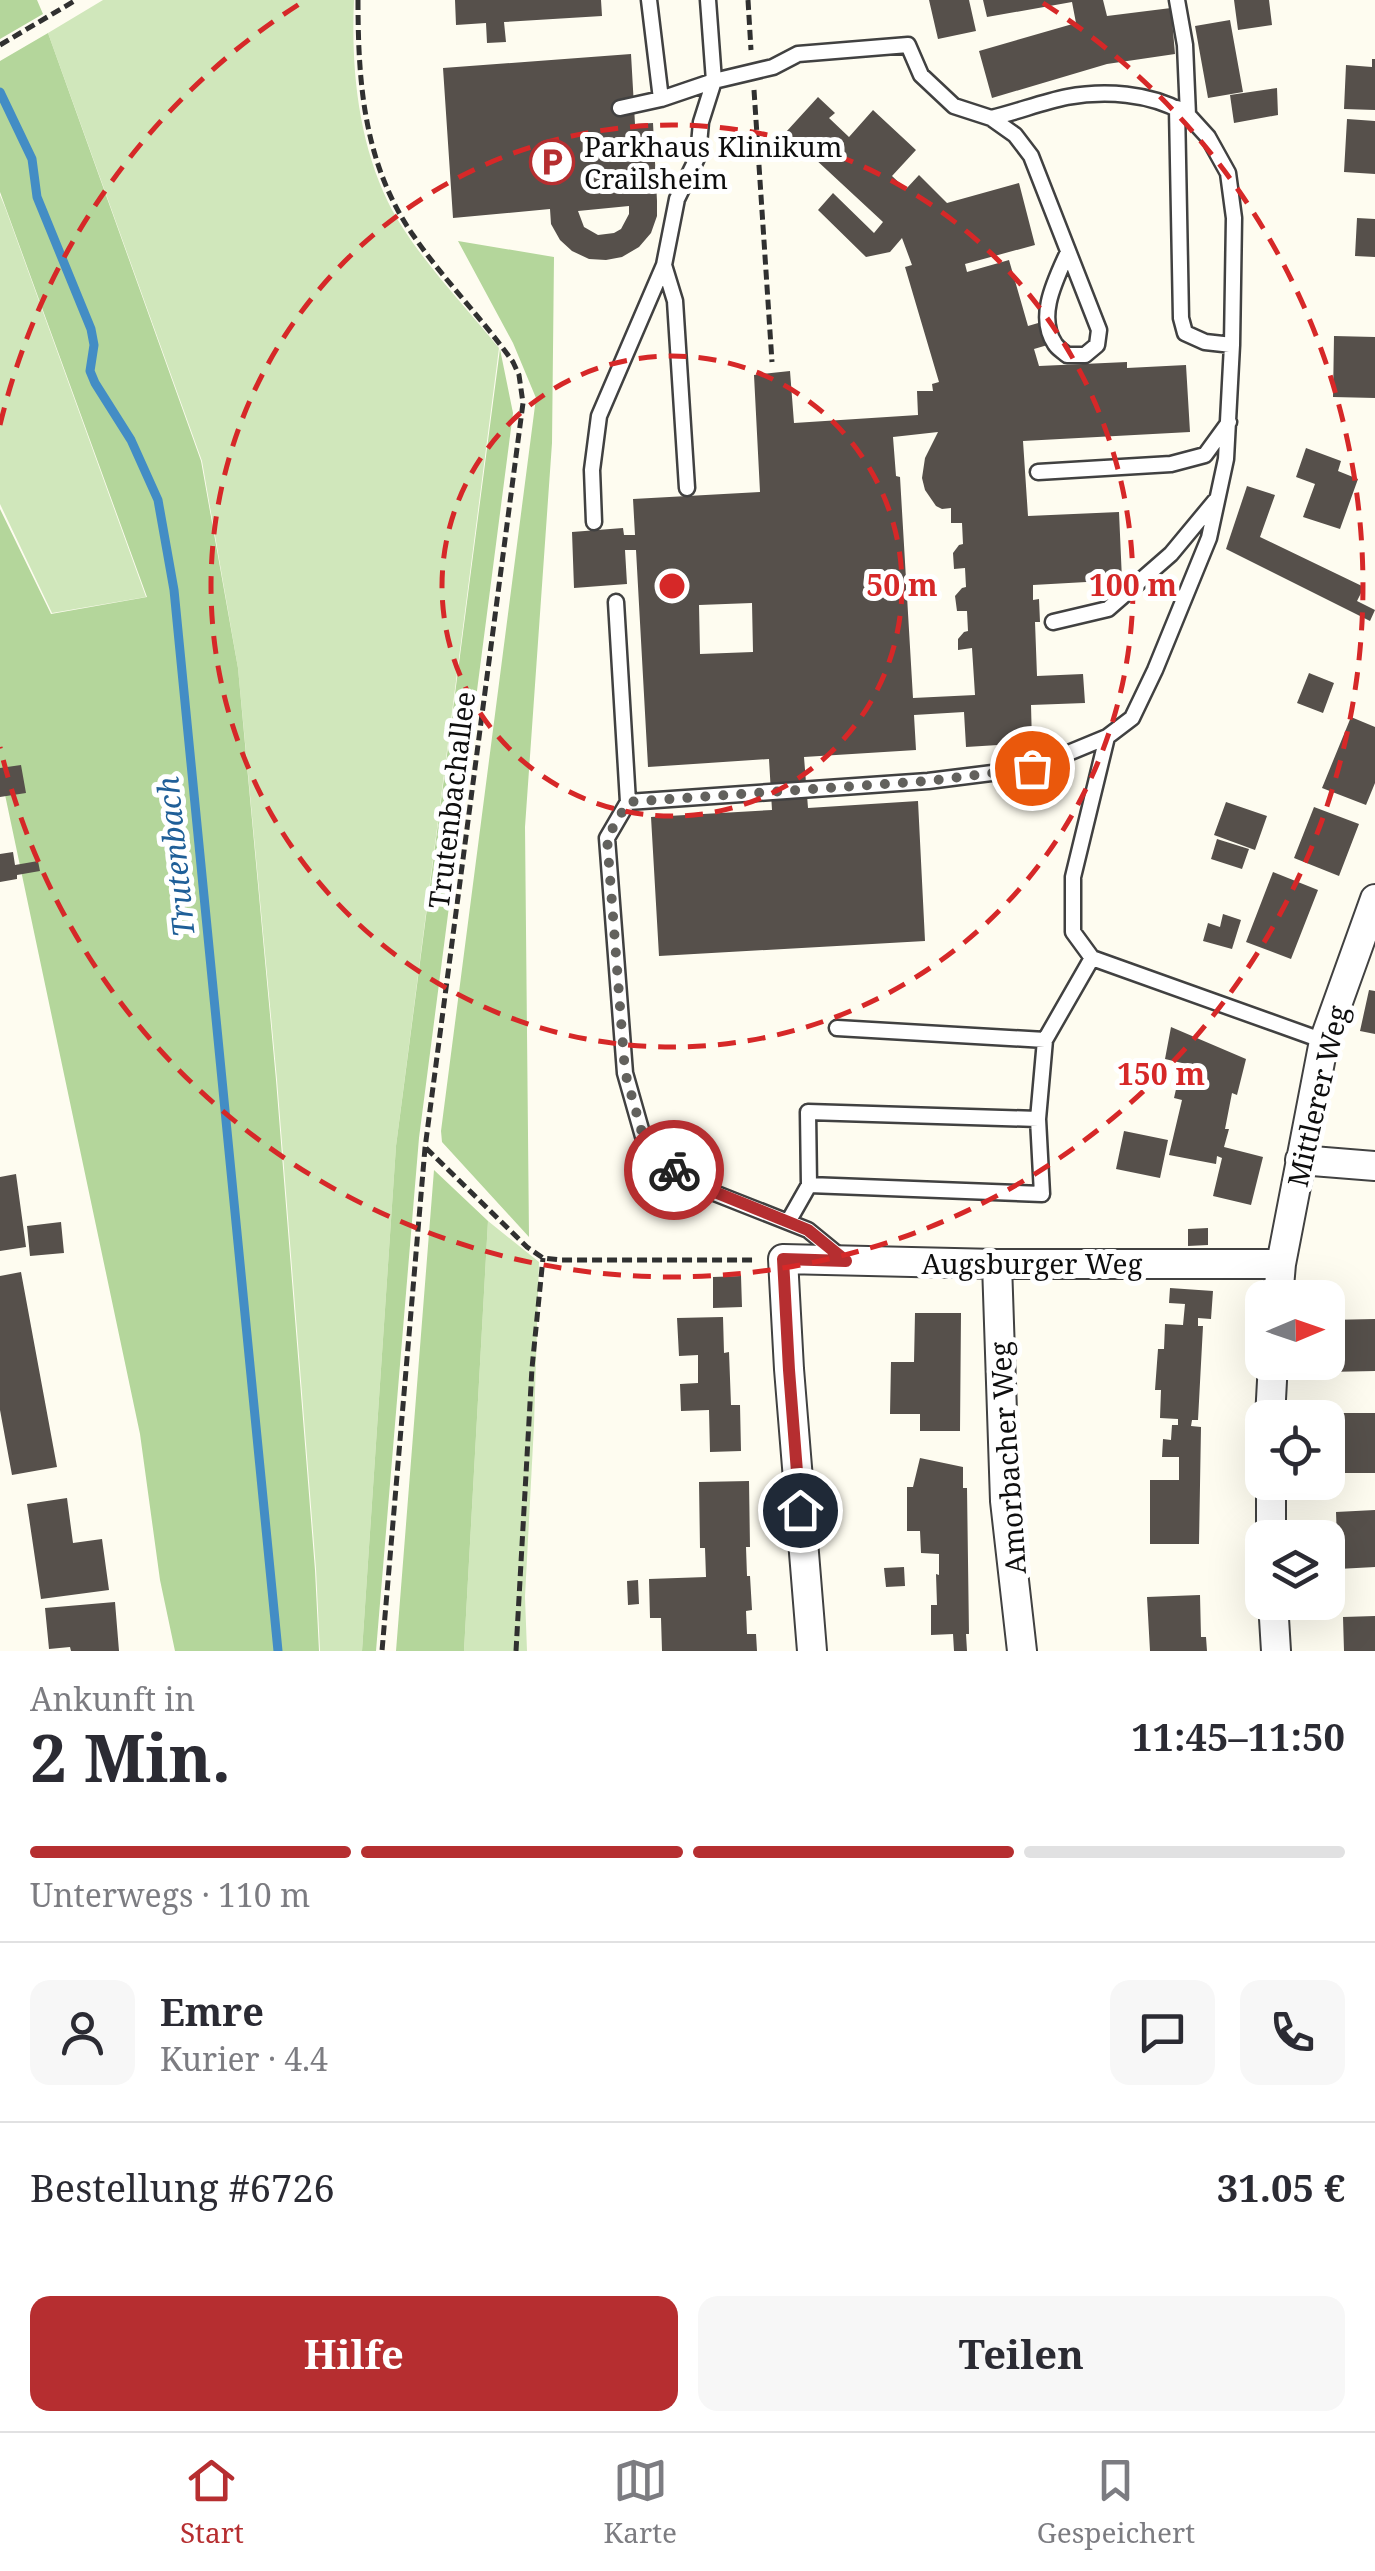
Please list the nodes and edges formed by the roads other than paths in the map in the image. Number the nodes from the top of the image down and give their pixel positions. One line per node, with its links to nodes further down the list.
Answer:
1 (650, 0): 5 (lane)
2 (708, 0): 4 (lane)
3 (1177, 0): 7 (lane)
4 (714, 81): 5 (lane); 8 (lane); 10 (lane)
5 (662, 100): 6 (lane)
6 (620, 108)
7 (1182, 111): 8 (lane); 11 (lane); 11 (lane)
8 (991, 118): 9 (lane)
9 (1068, 252): 9 (lane)
10 (664, 265): 14 (lane); 16 (lane)
11 (1232, 345): 12 (lane)
12 (1229, 422): 13 (lane); 15 (lane)
13 (1038, 472)
14 (687, 488)
15 (1217, 499): 18 (lane); 19 (lane)
16 (594, 522)
17 (616, 602): 20 (lane)
18 (1053, 622)
19 (1107, 737): 20 (lane); 22 (lane)
20 (628, 802): 30 (lane)
21 (1375, 899): 25 (street, Mittlerer Weg)
22 (1092, 958): 24 (lane); 25 (lane)
23 (837, 1028): 24 (lane)
24 (1045, 1040): 26 (lane)
25 (1324, 1041): 27 (street, Mittlerer Weg)
26 (1038, 1119): 29 (lane); 29 (lane)
27 (1300, 1160): 28 (street); 33 (street, Mittlerer Weg)
28 (1375, 1166)
29 (810, 1186): 30 (lane)
30 (788, 1222): 31 (lane)
31 (846, 1261): 32 (street, Augsburger Weg); 36 (street, Augsburger Weg)
32 (997, 1264): 33 (street, Augsburger Weg); 37 (street, Amorbacher Weg)
33 (1281, 1264): 34 (street, Mittlerer Weg)
34 (1280, 1280)
35 (1274, 1620): 38 (street)
36 (812, 1651)
37 (1022, 1651)
38 (1276, 1651)

